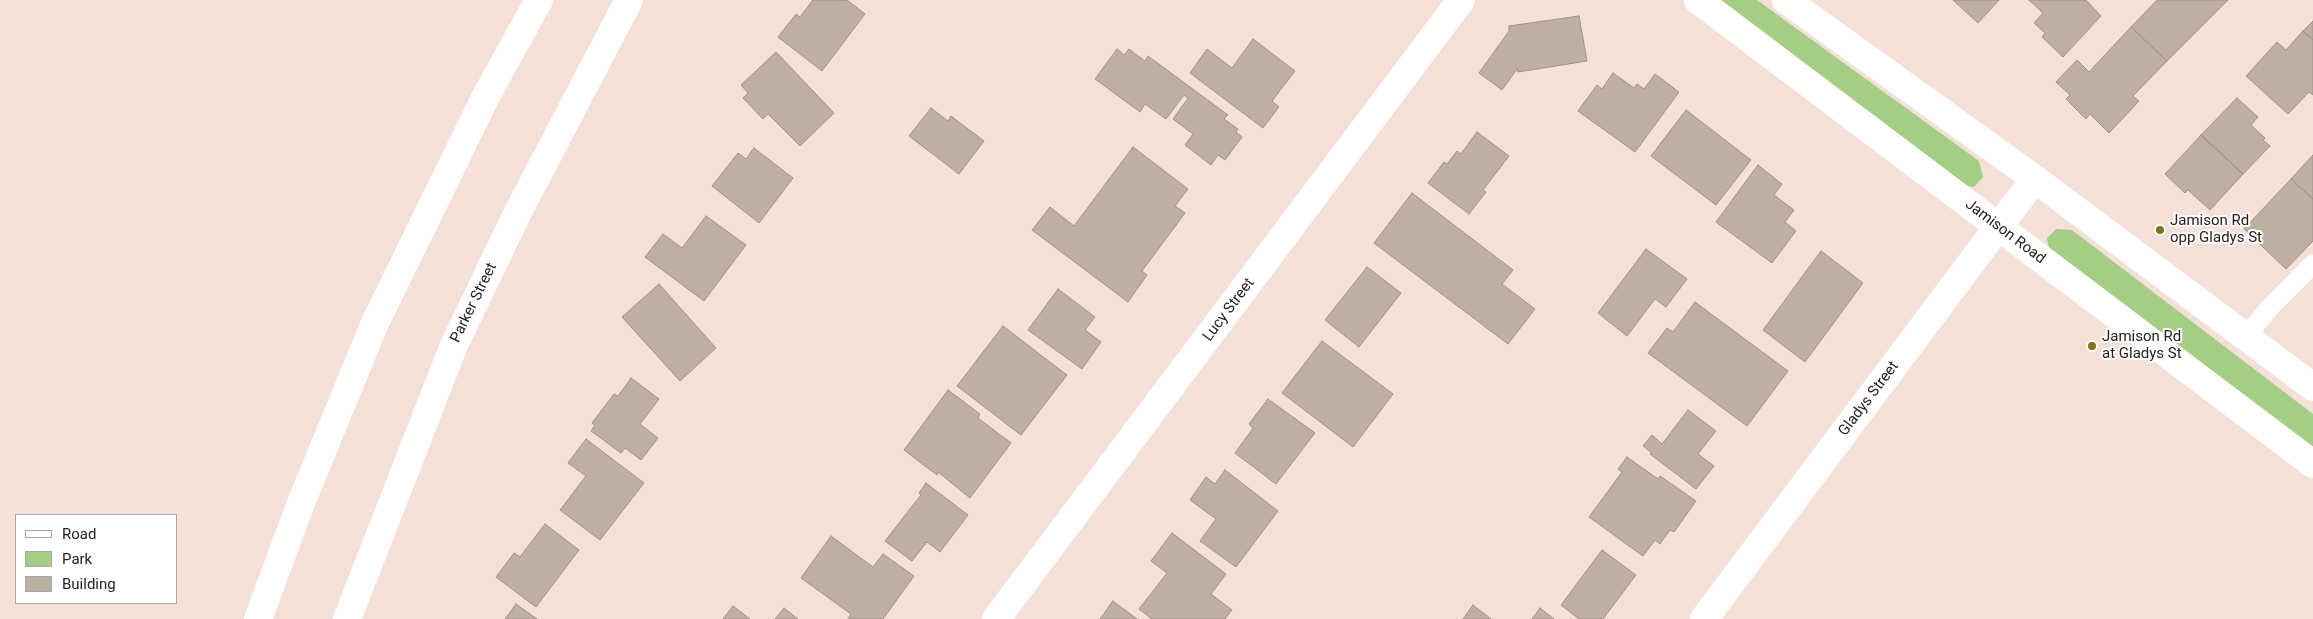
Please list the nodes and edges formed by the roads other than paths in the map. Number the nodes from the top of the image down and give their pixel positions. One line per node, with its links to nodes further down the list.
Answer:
1 (539, 0): 12 (main road)
2 (629, 0): 13 (main road, Parker Street)
3 (1461, 0): 14 (main road, Lucy Street)
4 (1698, 0): 7 (main road, Jamison Road)
5 (1786, 0): 6 (main road)
6 (2035, 179): 7 (main road, Gladys Street); 9 (main road)
7 (1998, 227): 11 (main road, Jamison Road); 15 (main road, Gladys Street)
8 (2313, 264): 9 (lane)
9 (2245, 336): 10 (main road)
10 (2313, 387)
11 (2313, 464)
12 (258, 619)
13 (347, 619)
14 (996, 619)
15 (1704, 619)

